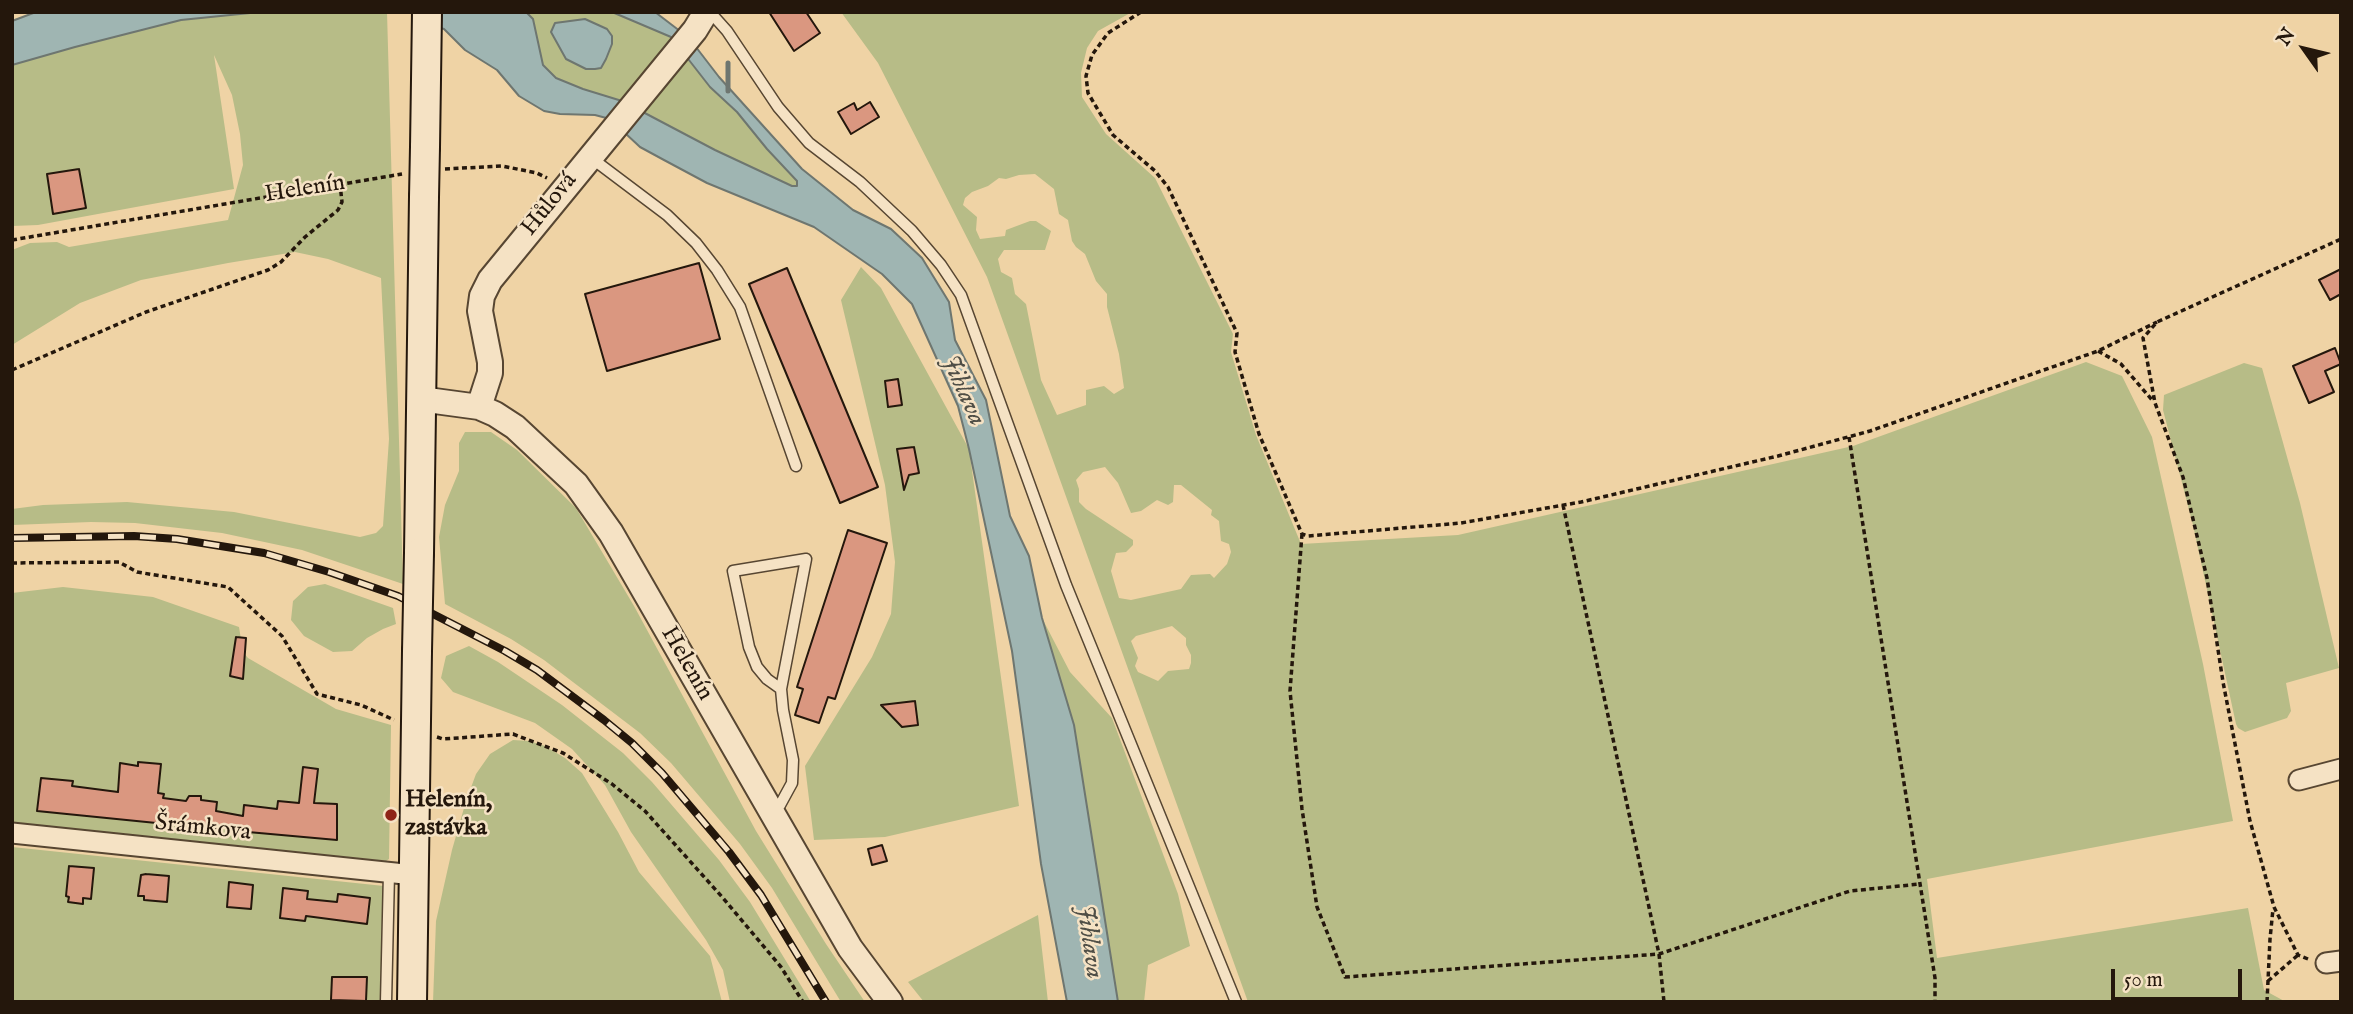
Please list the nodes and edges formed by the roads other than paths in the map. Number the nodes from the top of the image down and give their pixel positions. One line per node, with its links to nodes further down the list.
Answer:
1 (704, 18): 3 (street, Hůlová); 16 (lane)
2 (427, 20): 4 (main road, bridge)
3 (589, 157): 5 (street, Hůlová); 6 (lane)
4 (420, 399): 5 (street, Helenín); 12 (main road, bridge)
5 (479, 407): 10 (street, Helenín)
6 (796, 466)
7 (781, 689): 7 (lane); 10 (lane)
8 (2341, 769): 9 (street)
9 (2299, 780)
10 (772, 811): 15 (street, Helenín)
11 (12, 833): 12 (street, Šrámkova)
12 (402, 874): 13 (lane); 14 (main road)
13 (386, 1002)
14 (412, 1002)
15 (890, 1002)
16 (1236, 1002)

